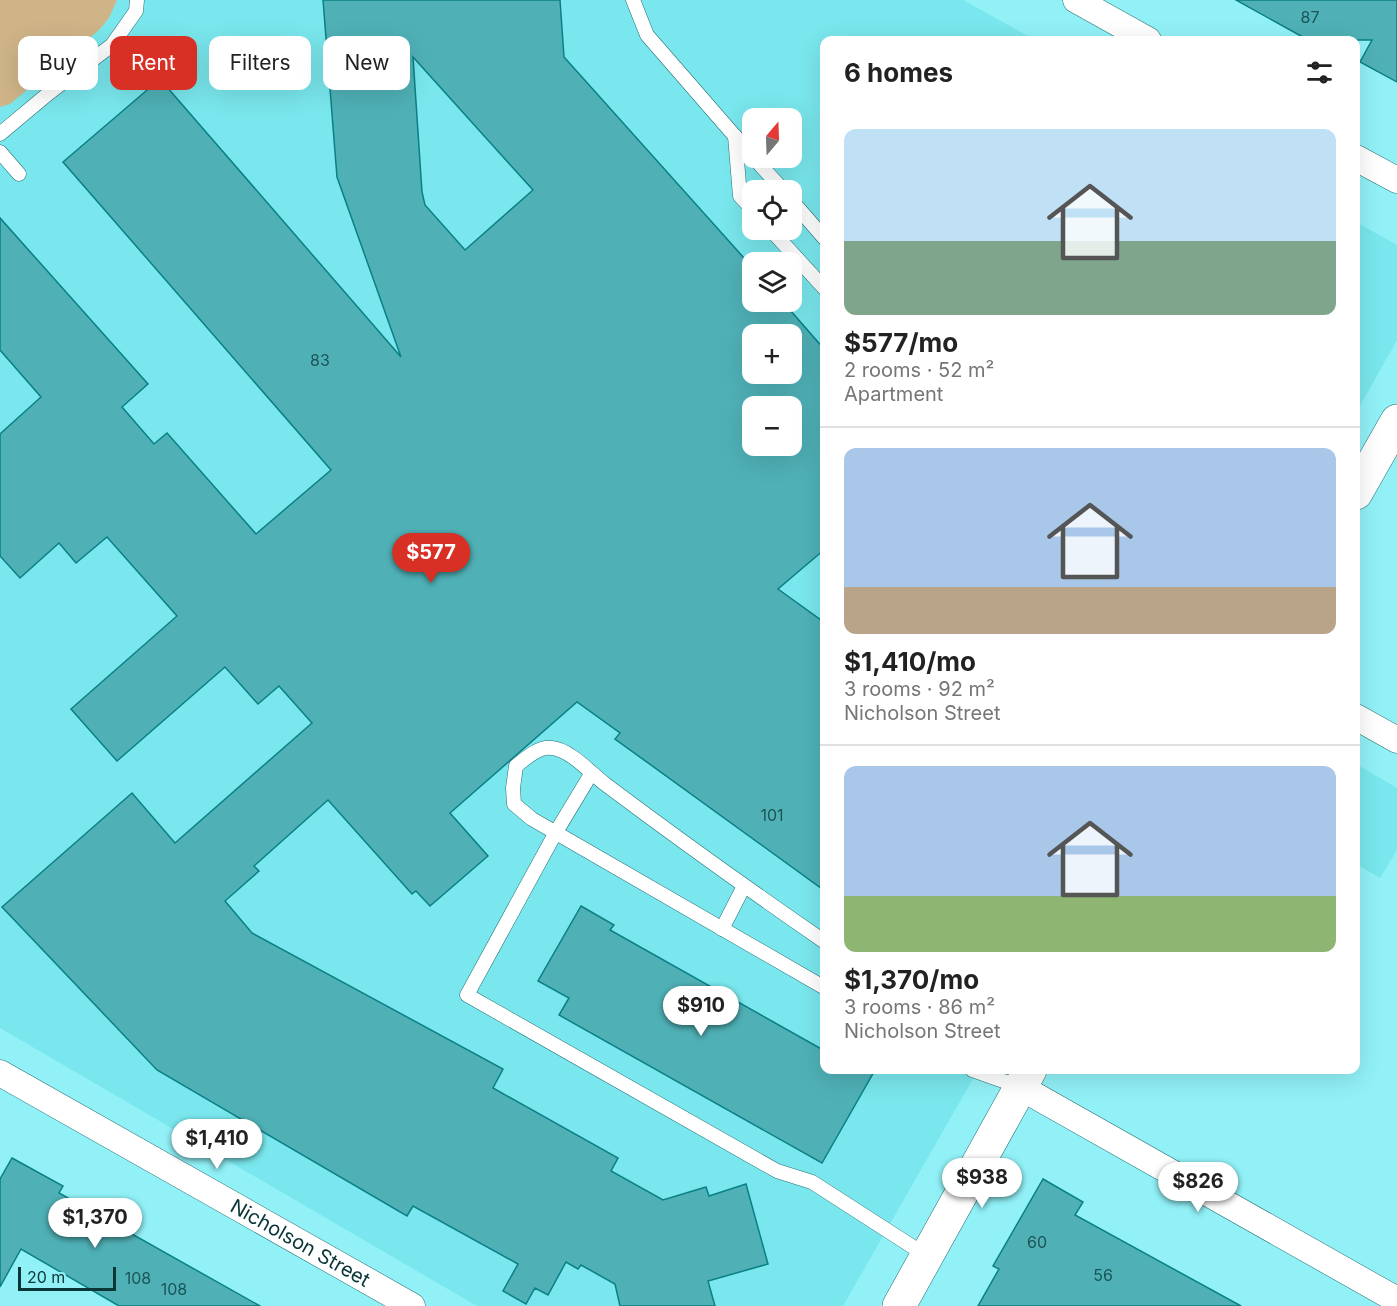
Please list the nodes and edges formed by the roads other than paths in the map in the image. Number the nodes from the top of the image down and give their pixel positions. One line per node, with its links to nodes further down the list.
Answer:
1 (137, 0): 6 (lane)
2 (633, 0): 7 (lane)
3 (1076, 0): 4 (street)
4 (1104, 7): 5 (street)
5 (1143, 36)
6 (0, 134)
7 (735, 136): 8 (lane); 15 (lane)
8 (742, 144)
9 (0, 152): 12 (lane)
10 (1360, 160): 14 (street)
11 (763, 168): 13 (lane)
12 (19, 174)
13 (774, 180)
14 (1397, 180)
15 (742, 198)
16 (802, 213): 17 (lane)
17 (820, 233)
18 (780, 240): 19 (lane)
19 (820, 284)
20 (1397, 421): 21 (street)
21 (1360, 487)
22 (1360, 719): 23 (street)
23 (1397, 740)
24 (591, 774): 25 (lane); 25 (lane); 26 (lane)
25 (556, 832): 27 (lane); 32 (lane)
26 (744, 886): 27 (lane); 28 (lane)
27 (722, 929): 29 (lane)
28 (820, 939)
29 (820, 985)
30 (0, 1073): 34 (street, Nicholson Street)
31 (1018, 1075): 32 (street); 33 (street)
32 (927, 1256): 35 (street)
33 (1397, 1300)
34 (412, 1306)
35 (899, 1306)

